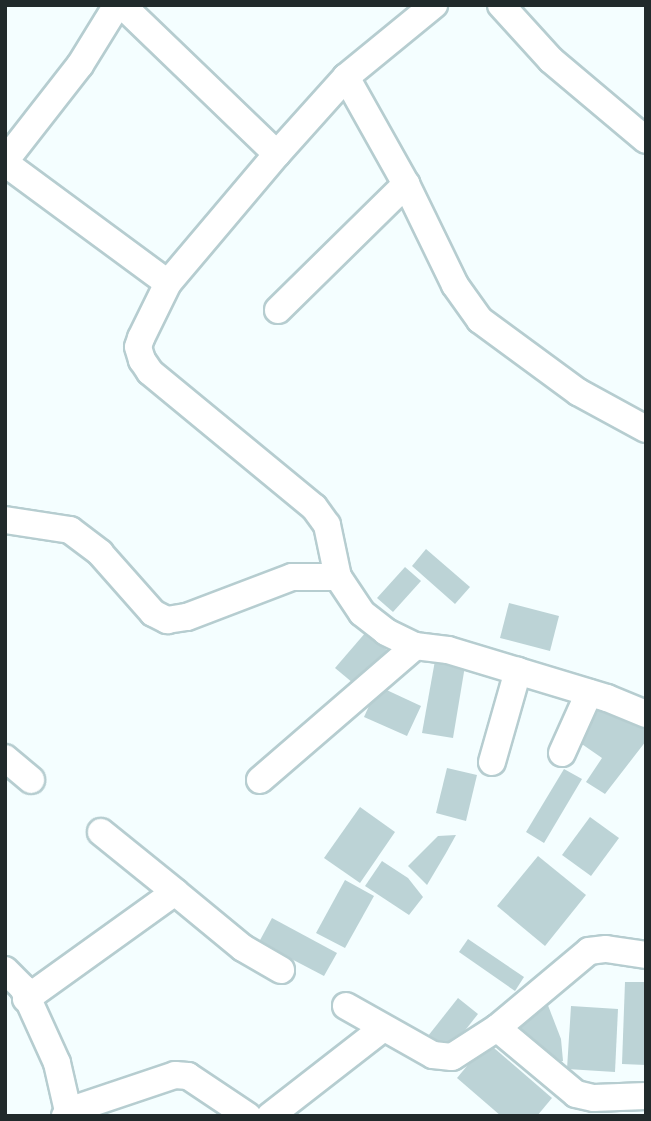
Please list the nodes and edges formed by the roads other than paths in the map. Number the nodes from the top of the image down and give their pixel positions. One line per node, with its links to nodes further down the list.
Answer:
1 (119, 5): 6 (street); 7 (street)
2 (434, 5): 4 (street)
3 (501, 5): 5 (street)
4 (346, 77): 6 (street); 8 (street)
5 (646, 140)
6 (277, 154): 9 (street)
7 (5, 162): 9 (street)
8 (405, 184): 10 (street); 11 (street)
9 (168, 283): 13 (street)
10 (278, 310)
11 (646, 429)
12 (5, 520): 13 (street)
13 (338, 577): 14 (street)
14 (415, 646): 15 (street); 22 (street)
15 (518, 671): 16 (street); 20 (street)
16 (589, 693): 17 (street); 18 (street)
17 (646, 714)
18 (562, 753)
19 (5, 758): 21 (street)
20 (492, 762)
21 (31, 780)
22 (260, 780)
23 (101, 832): 24 (street)
24 (175, 892): 27 (street); 28 (street)
25 (646, 955): 31 (street)
26 (5, 970): 28 (street)
27 (281, 970)
28 (26, 999): 33 (street)
29 (346, 1006): 30 (street)
30 (383, 1028): 31 (street); 35 (street)
31 (497, 1028): 32 (street)
32 (646, 1096)
33 (66, 1113): 34 (street)
34 (248, 1116)
35 (270, 1116)

